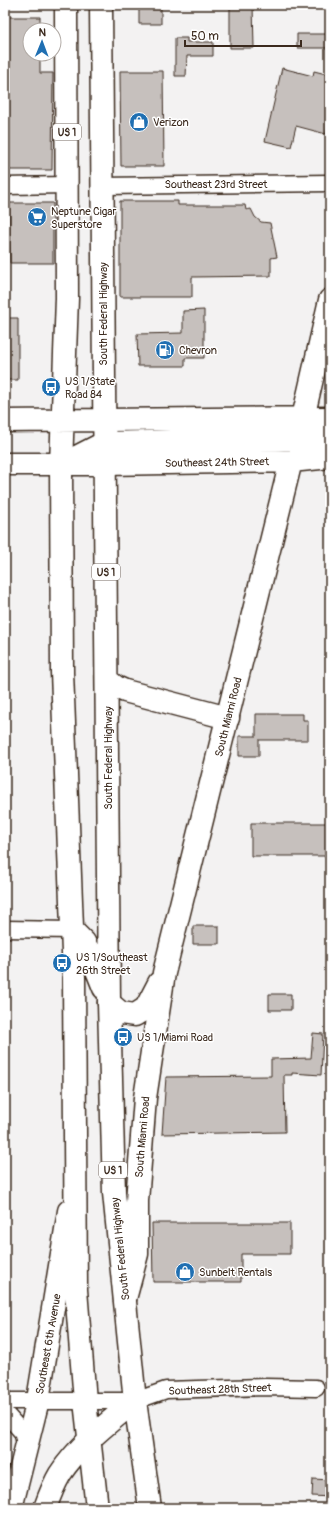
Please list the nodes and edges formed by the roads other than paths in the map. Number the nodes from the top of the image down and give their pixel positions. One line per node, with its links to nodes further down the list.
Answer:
1 (66, 5): 4 (main road, US 1)
2 (101, 5): 6 (main road, South Federal Highway / US 1)
3 (330, 184): 6 (street, Southeast 23rd Street)
4 (68, 185): 5 (street); 10 (main road, US 1)
5 (5, 186)
6 (103, 186): 11 (main road, South Federal Highway / US 1)
7 (330, 300): 8 (main road)
8 (303, 418): 9 (main road); 11 (main road)
9 (330, 418)
10 (62, 420): 11 (main road); 12 (main road); 19 (main road, US 1)
11 (104, 420): 14 (main road, South Federal Highway / US 1)
12 (5, 421)
13 (330, 438): 14 (main road)
14 (104, 443): 18 (main road, South Federal Highway / US 1); 19 (main road)
15 (330, 457): 16 (main road, Southeast 24th Street)
16 (291, 461): 18 (main road, Southeast 24th Street); 21 (main road, South Miami Road)
17 (5, 464): 19 (main road, Southeast 24th Street)
18 (104, 464): 19 (main road, Southeast 24th Street); 20 (main road, South Federal Highway / US 1)
19 (61, 465): 23 (main road, US 1)
20 (107, 680): 21 (main road); 25 (main road, South Federal Highway / US 1)
21 (228, 718): 24 (main road, South Miami Road)
22 (5, 929): 23 (street)
23 (72, 930): 25 (main road); 26 (main road, US 1)
24 (164, 973): 25 (main road, South Miami Road); 27 (main road, South Miami Road)
25 (109, 1002): 27 (main road, South Federal Highway / US 1)
26 (75, 1178): 29 (main road, Southeast 6th Avenue); 31 (main road, US 1)
27 (125, 1301): 32 (main road, South Federal Highway / US 1)
28 (316, 1388): 32 (street, Southeast 28th Street)
29 (38, 1400): 30 (street, Southeast 28th Street); 31 (street, Southeast 28th Street); 35 (main road, Southeast 6th Avenue)
30 (5, 1401)
31 (86, 1401): 32 (street, Southeast 28th Street); 34 (main road, US 1)
32 (135, 1401): 34 (main road); 39 (main road, South Federal Highway / US 1)
33 (5, 1412): 35 (street)
34 (89, 1439): 37 (main road); 38 (main road, US 1)
35 (26, 1446): 36 (main road, Southeast 6th Avenue)
36 (11, 1508)
37 (45, 1508)
38 (97, 1508)
39 (150, 1508)

